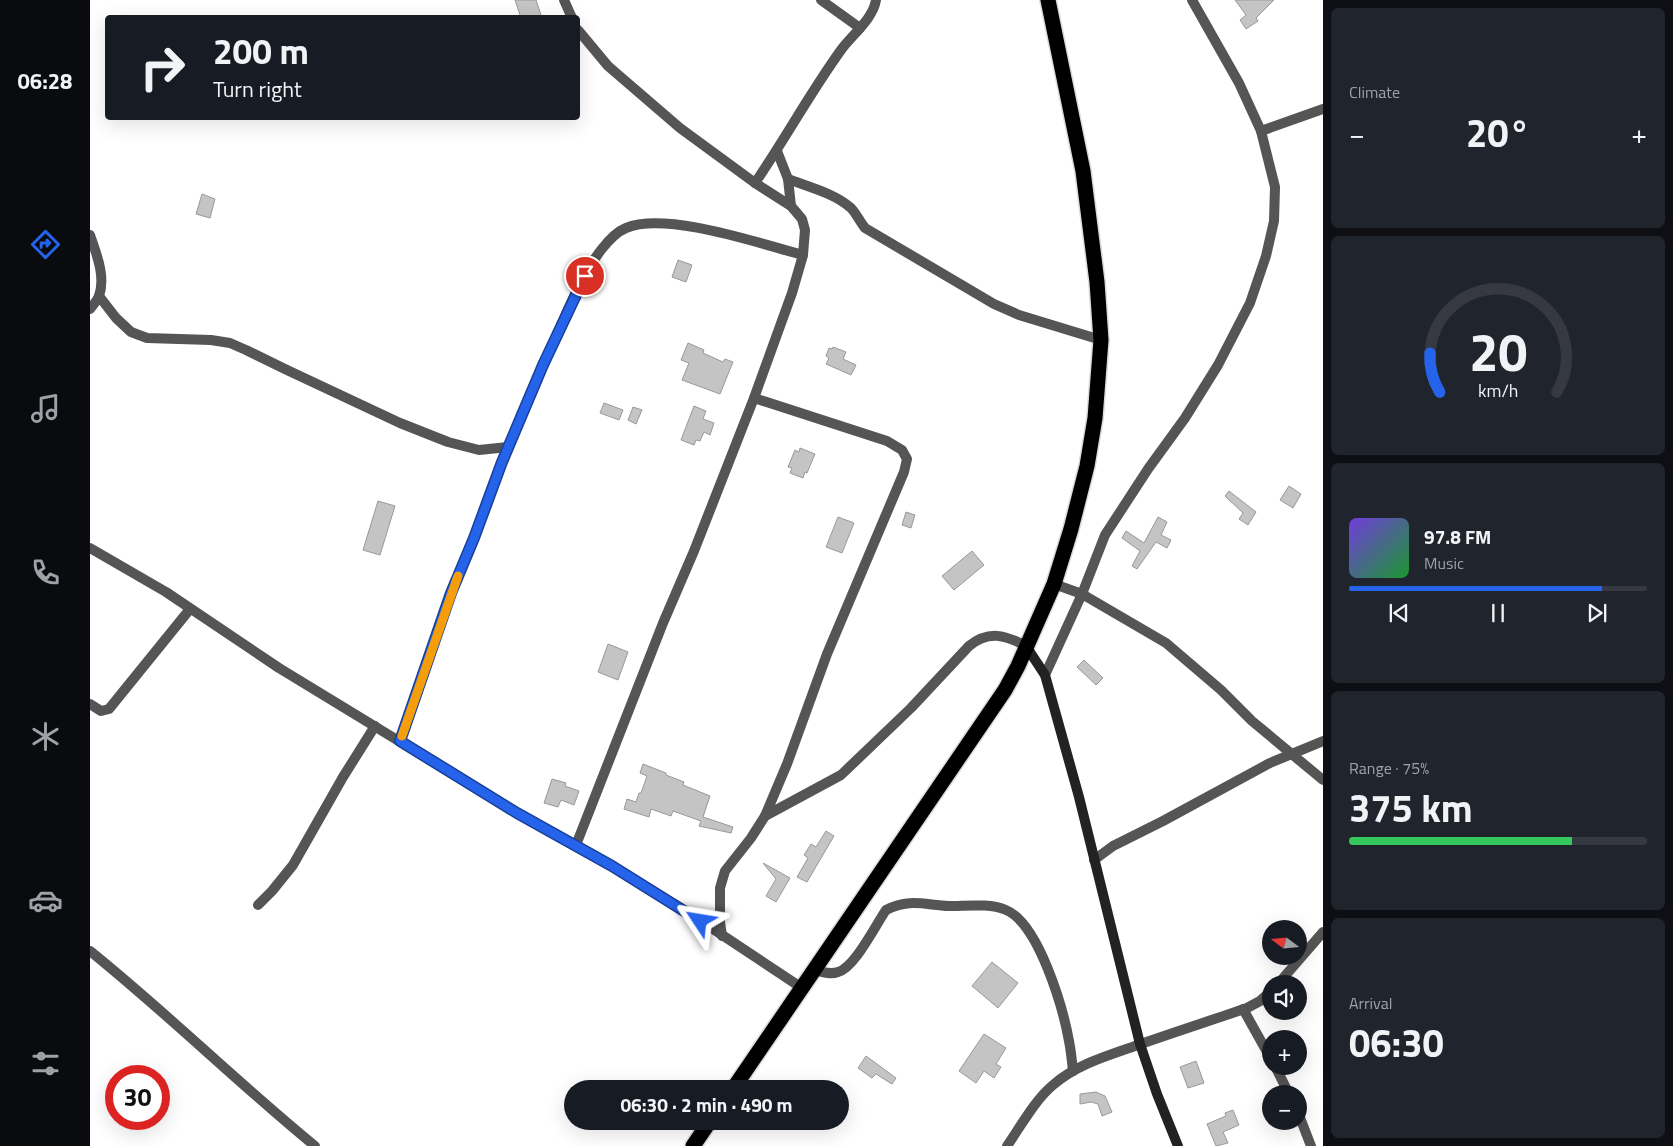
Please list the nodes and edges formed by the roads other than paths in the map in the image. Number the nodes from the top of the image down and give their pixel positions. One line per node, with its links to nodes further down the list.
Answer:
1 (564, 0): 6 (street)
2 (821, 0): 7 (street)
3 (876, 0): 7 (street)
4 (1048, 0): 19 (highway)
5 (1192, 0): 10 (street)
6 (571, 15)
7 (860, 28): 11 (street)
8 (580, 32): 13 (street)
9 (1321, 110): 10 (street)
10 (1261, 131): 24 (street)
11 (777, 151): 12 (street); 13 (street)
12 (788, 179): 14 (street); 19 (street)
13 (755, 183): 14 (street)
14 (791, 206): 16 (street)
15 (90, 235): 17 (street)
16 (803, 255): 20 (street); 21 (street)
17 (99, 296): 18 (street); 21 (street)
18 (90, 309)
19 (1101, 340): 23 (highway)
20 (754, 398): 34 (street); 35 (street)
21 (508, 447): 30 (street)
22 (90, 548): 25 (street)
23 (1054, 584): 24 (street); 26 (highway)
24 (1082, 594): 27 (street); 32 (street)
25 (190, 609): 28 (street); 29 (street)
26 (1026, 646): 27 (street); 34 (street); 41 (highway)
27 (1045, 674): 36 (street)
28 (90, 704)
29 (375, 726): 30 (street); 37 (street)
30 (400, 741): 35 (street)
31 (1323, 741): 32 (street)
32 (1291, 754): 33 (street); 36 (street)
33 (1323, 780)
34 (765, 816): 39 (street)
35 (576, 845): 39 (street)
36 (1094, 860): 47 (street)
37 (258, 905)
38 (1323, 932): 42 (street)
39 (722, 936): 43 (street)
40 (90, 951): 52 (street)
41 (814, 970): 43 (highway); 48 (street)
42 (1286, 975)
43 (802, 988): 49 (highway)
44 (1262, 999): 45 (street)
45 (1243, 1009): 46 (street); 47 (street)
46 (1262, 1043)
47 (1140, 1044): 48 (street); 55 (street)
48 (1073, 1071): 54 (street)
49 (738, 1080)
50 (704, 1130): 53 (highway)
51 (1305, 1130): 56 (street)
52 (315, 1146)
53 (693, 1146)
54 (1007, 1146)
55 (1178, 1146)
56 (1311, 1146)

